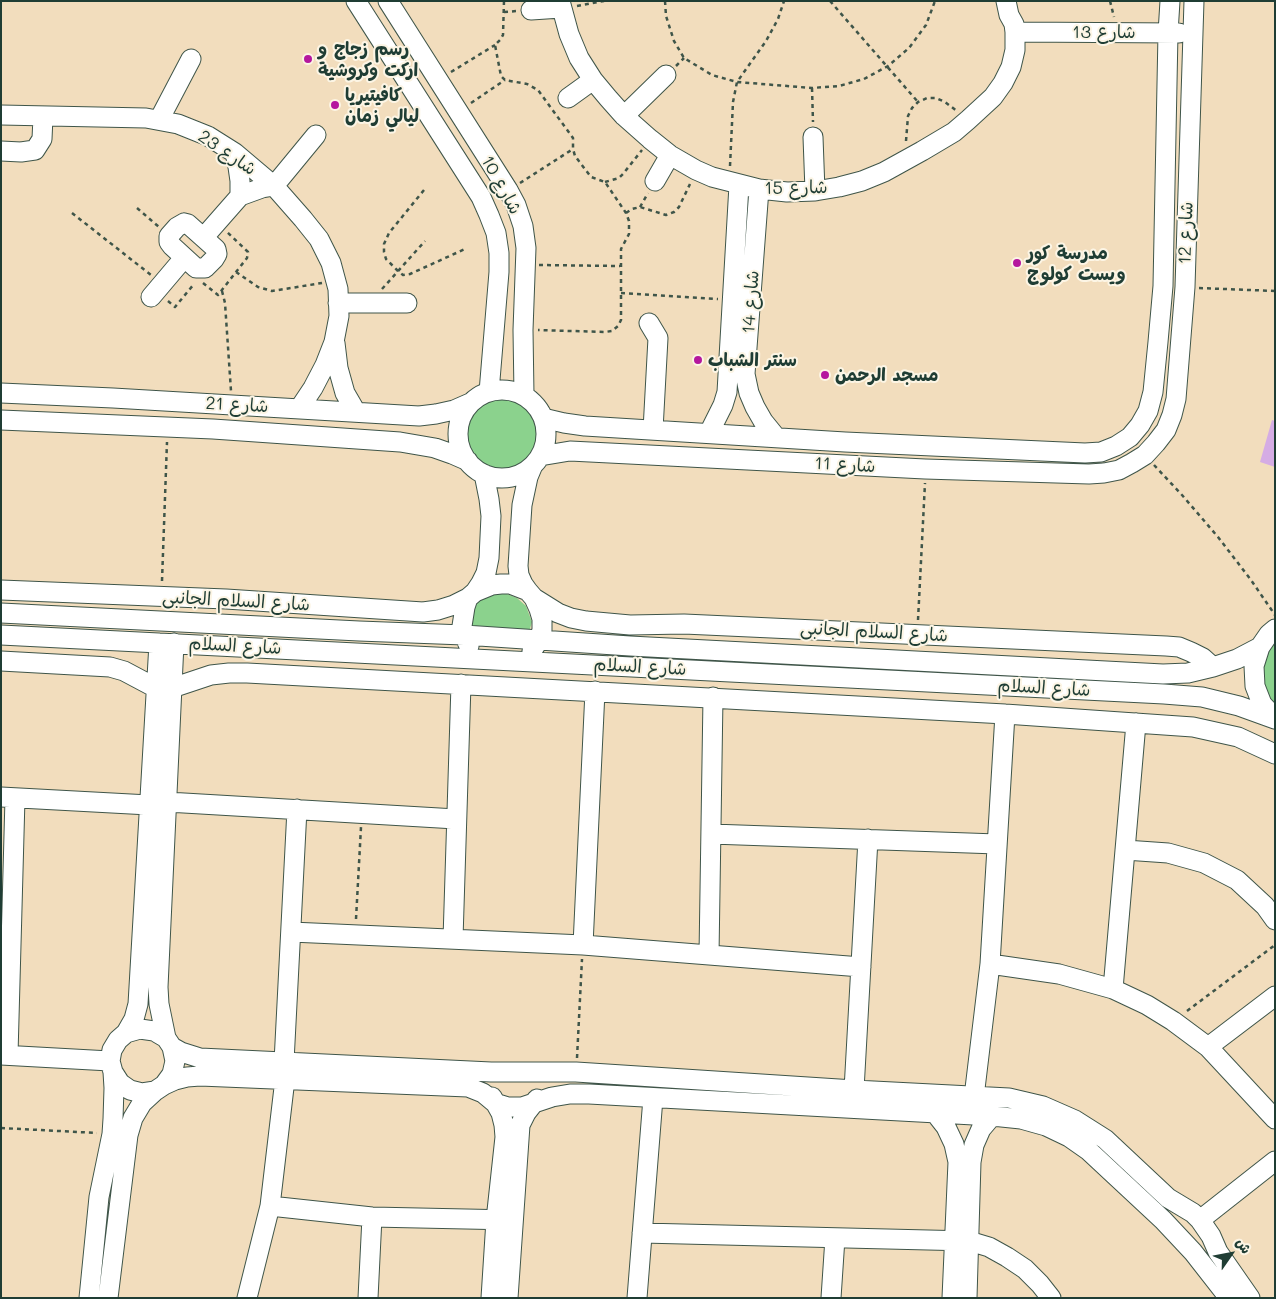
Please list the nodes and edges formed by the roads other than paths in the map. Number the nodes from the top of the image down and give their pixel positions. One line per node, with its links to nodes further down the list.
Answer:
1 (356, 1): 38 (street, شارع 10)
2 (388, 1): 40 (street, شارع 10)
3 (995, 1): 6 (street)
4 (1170, 1): 10 (street, شارع 12)
5 (1194, 1): 11 (street, شارع 12)
6 (1006, 2): 9 (street, شارع 15)
7 (561, 5): 8 (street); 14 (street, شارع 15)
8 (530, 10)
9 (1015, 32): 10 (street, شارع 13); 29 (street, شارع 15)
10 (1168, 33): 11 (street, شارع 13); 51 (street, شارع 12)
11 (1192, 33): 53 (street, شارع 12)
12 (191, 59): 19 (street)
13 (666, 75): 18 (street)
14 (594, 80): 15 (street); 18 (street, شارع 15)
15 (568, 98)
16 (1, 115): 17 (street, شارع 23)
17 (43, 116): 19 (street, شارع 23); 22 (street)
18 (624, 116): 24 (street, شارع 15)
19 (159, 120): 23 (street, شارع 23)
20 (316, 135): 27 (street)
21 (813, 136): 29 (street)
22 (1, 151)
23 (235, 153): 27 (street, شارع 23); 30 (street)
24 (670, 155): 25 (street); 26 (street, شارع 15)
25 (655, 181)
26 (734, 183): 28 (street, شارع 15); 49 (street, شارع 14)
27 (274, 186): 30 (street); 34 (street, شارع 23)
28 (759, 189): 29 (street, شارع 15); 50 (street, شارع 14)
29 (815, 191)
30 (240, 196): 31 (street)
31 (204, 237): 32 (street); 32 (street)
32 (184, 258): 33 (street)
33 (156, 290)
34 (338, 303): 35 (street); 37 (street, شارع 23)
35 (407, 303)
36 (649, 323): 48 (street)
37 (334, 342): 43 (street, شارع 23); 44 (street, شارع 23)
38 (488, 392): 40 (street); 42 (street)
39 (1, 393): 41 (street, شارع 21)
40 (524, 395): 45 (street)
41 (113, 398): 43 (street, شارع 21); 47 (street)
42 (470, 404): 44 (street, شارع 21); 55 (street)
43 (299, 409): 44 (street, شارع 21)
44 (356, 412)
45 (543, 418): 48 (street, شارع 11); 54 (street)
46 (1, 420): 47 (street, شارع 21)
47 (112, 425): 55 (street, شارع 21)
48 (653, 430): 49 (street, شارع 11)
49 (708, 433): 50 (street, شارع 11)
50 (776, 437): 52 (street, شارع 11)
51 (1130, 437): 52 (street, شارع 11)
52 (845, 442): 56 (street)
53 (1145, 455): 56 (street, شارع 11)
54 (537, 461): 56 (street, شارع 11); 57 (street); 59 (street)
55 (468, 462): 57 (street)
56 (843, 465)
57 (484, 474): 60 (street)
58 (1, 590): 61 (street, شارع السلام الجانبى)
59 (531, 594): 60 (street, شارع السلام الجانبى); 63 (street, شارع السلام الجانبى); 68 (street)
60 (472, 595): 61 (street, شارع السلام الجانبى); 67 (street)
61 (361, 608): 65 (street)
62 (1, 613): 65 (street, شارع السلام)
63 (630, 625): 70 (street); 75 (street, شارع السلام الجانبى)
64 (1275, 629): 71 (street)
65 (359, 631): 67 (street, شارع السلام)
66 (1, 635): 69 (street, شارع السلام)
67 (464, 635): 68 (street, شارع السلام); 72 (street)
68 (539, 640): 70 (street, شارع السلام); 74 (street)
69 (166, 643): 72 (street, شارع السلام); 77 (street)
70 (630, 646): 75 (street, شارع السلام)
71 (1260, 648): 75 (street, شارع السلام); 81 (street)
72 (478, 659): 74 (street, شارع السلام)
73 (1, 661): 77 (street)
74 (522, 661): 81 (street, شارع السلام)
75 (1213, 667)
76 (461, 684): 77 (street); 78 (street); 87 (street)
77 (164, 688): 85 (street)
78 (595, 691): 79 (street); 96 (street)
79 (713, 697): 80 (street); 88 (street)
80 (1005, 714): 82 (street); 90 (street)
81 (1275, 718)
82 (1136, 723): 83 (street); 91 (street)
83 (1275, 754)
84 (8, 797): 85 (street); 93 (street)
85 (158, 803): 86 (street); 102 (street); 103 (street)
86 (297, 810): 87 (street); 94 (street)
87 (456, 819): 95 (street)
88 (711, 834): 89 (street); 97 (street)
89 (868, 839): 90 (street); 99 (street)
90 (997, 844): 98 (street)
91 (1125, 850): 92 (street); 100 (street)
92 (1275, 920)
93 (6, 923): 105 (street)
94 (291, 932): 95 (street); 107 (street)
95 (452, 939): 96 (street)
96 (583, 945): 97 (street)
97 (709, 955): 99 (street)
98 (990, 964): 100 (street); 112 (street)
99 (861, 967): 111 (street)
100 (1113, 989): 104 (street)
101 (1275, 996): 104 (street)
102 (126, 1033): 103 (street); 106 (street)
103 (169, 1043): 107 (street); 110 (street)
104 (1208, 1047): 118 (street)
105 (4, 1055): 106 (street)
106 (112, 1066): 110 (street); 131 (street)
107 (285, 1070): 108 (street); 110 (street); 115 (street); 120 (street)
108 (491, 1072): 109 (street); 115 (street)
109 (539, 1072): 111 (street); 114 (street)
110 (159, 1088): 132 (street)
111 (854, 1090): 112 (street)
112 (974, 1097): 121 (street)
113 (653, 1098): 114 (street); 116 (street); 126 (street)
114 (535, 1102): 115 (street); 123 (street)
115 (495, 1103): 123 (street)
116 (935, 1113): 117 (street); 129 (street)
117 (992, 1116): 124 (street); 129 (street)
118 (1275, 1119)
119 (1275, 1161): 125 (street)
120 (270, 1206): 122 (street); 133 (street)
121 (1184, 1207): 124 (street); 125 (street)
122 (372, 1217): 123 (street); 134 (street)
123 (505, 1220): 135 (street); 136 (street)
124 (1164, 1220): 130 (street)
125 (1200, 1220): 127 (street)
126 (642, 1233): 128 (street); 137 (street)
127 (1211, 1236): 130 (street); 143 (street)
128 (835, 1238): 129 (street); 138 (street)
129 (962, 1241): 139 (street); 140 (street); 141 (street)
130 (1193, 1252): 142 (street)
131 (89, 1298)
132 (108, 1298)
133 (247, 1298)
134 (368, 1298)
135 (491, 1298)
136 (508, 1298)
137 (637, 1298)
138 (831, 1298)
139 (952, 1298)
140 (966, 1298)
141 (1051, 1298)
142 (1229, 1298)
143 (1250, 1298)

